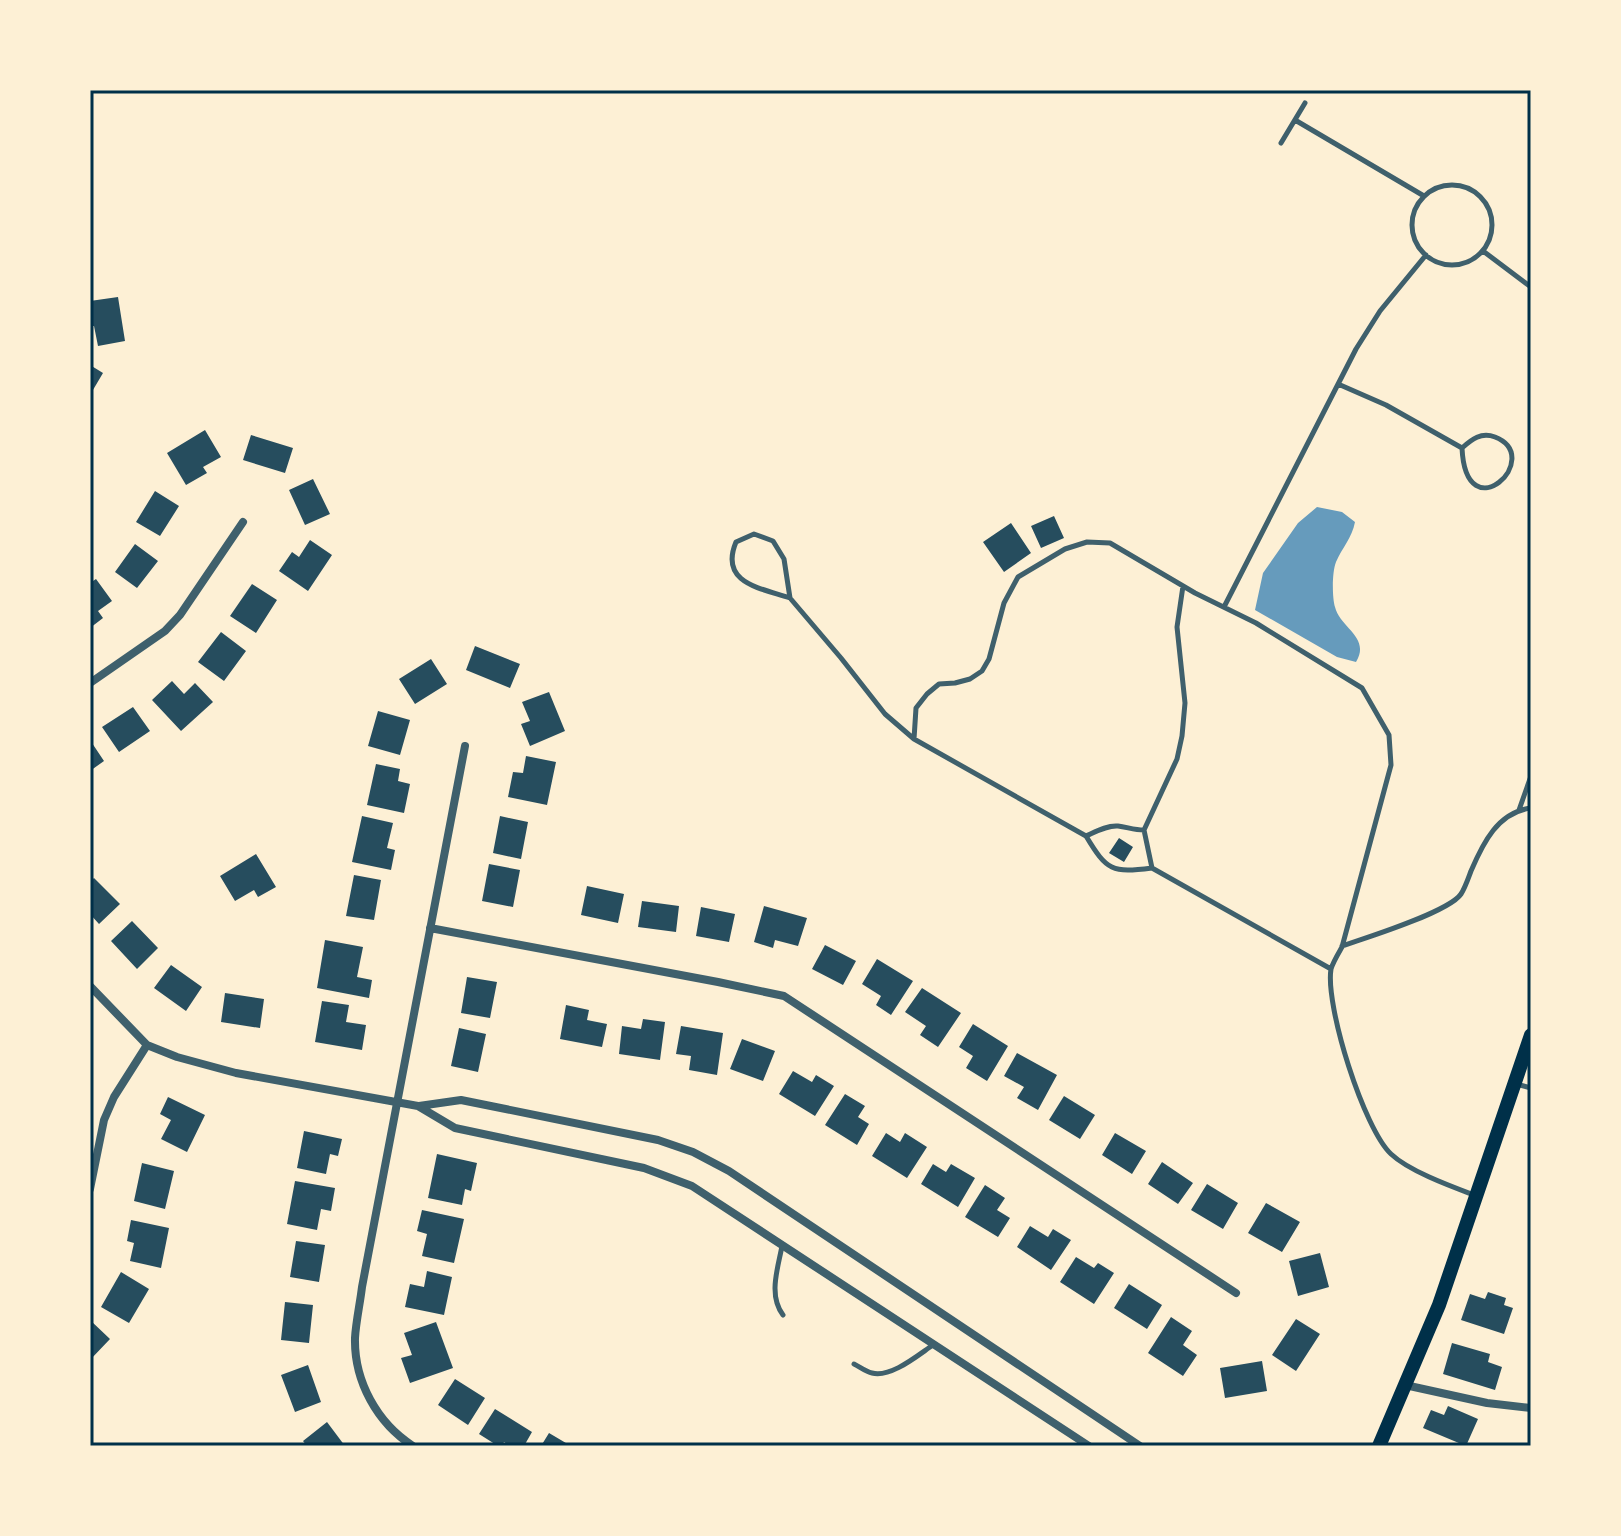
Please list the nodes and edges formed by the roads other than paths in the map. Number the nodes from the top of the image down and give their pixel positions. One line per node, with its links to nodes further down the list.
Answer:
1 (1305, 103): 2 (lane)
2 (1295, 120): 3 (lane); 4 (lane)
3 (1281, 143)
4 (1424, 196): 5 (lane); 6 (lane)
5 (1483, 251): 6 (lane); 7 (lane)
6 (1426, 255): 8 (lane)
7 (1531, 287)
8 (1338, 384): 9 (lane); 13 (lane)
9 (1462, 448): 9 (lane)
10 (243, 522): 14 (street)
11 (1183, 586): 13 (lane); 15 (lane); 20 (lane)
12 (790, 598): 12 (lane); 15 (lane)
13 (1224, 607): 24 (lane)
14 (90, 683)
15 (914, 739): 21 (lane)
16 (465, 746): 23 (street)
17 (1531, 776): 19 (lane)
18 (1531, 808): 19 (lane)
19 (1519, 810): 24 (lane)
20 (1144, 830): 21 (lane); 22 (lane)
21 (1086, 836): 22 (lane)
22 (1152, 868): 25 (lane)
23 (430, 928): 31 (street); 36 (street)
24 (1342, 947): 25 (lane)
25 (1331, 969): 34 (lane)
26 (90, 986): 28 (street)
27 (1531, 1035): 29 (main road)
28 (147, 1045): 31 (street); 33 (street)
29 (1515, 1084): 30 (lane); 34 (main road)
30 (1531, 1088)
31 (398, 1102): 32 (street); 42 (street)
32 (418, 1106): 35 (street); 44 (street)
33 (90, 1189)
34 (1477, 1197): 40 (main road)
35 (783, 1245): 37 (lane); 38 (street)
36 (1236, 1293)
37 (783, 1315)
38 (934, 1344): 39 (lane); 43 (street)
39 (854, 1364)
40 (1405, 1385): 41 (street); 45 (main road)
41 (1531, 1408)
42 (413, 1446)
43 (1089, 1446)
44 (1140, 1446)
45 (1379, 1446)

